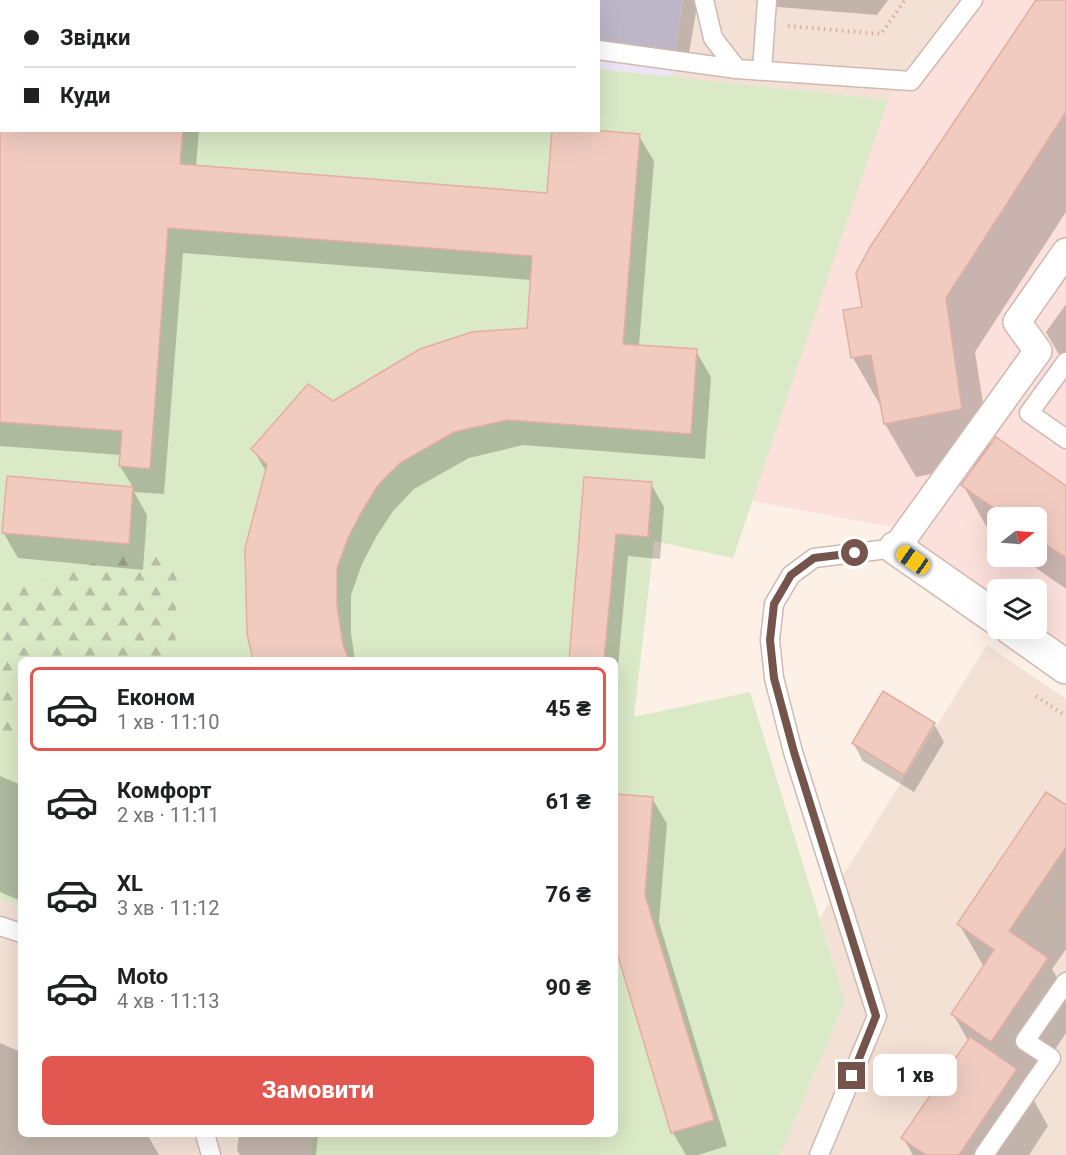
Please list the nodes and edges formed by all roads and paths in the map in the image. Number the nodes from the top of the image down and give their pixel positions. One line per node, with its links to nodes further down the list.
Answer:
1 (704, 0): 7 (lane)
2 (767, 0): 5 (lane)
3 (905, 0): 5 (path)
4 (973, 0): 8 (lane)
5 (765, 21): 8 (lane)
6 (600, 50): 7 (lane)
7 (737, 69): 8 (lane)
8 (762, 70)
9 (1066, 252): 12 (street)
10 (1066, 362): 11 (lane)
11 (1066, 439)
12 (896, 548): 13 (street); 25 (lane)
13 (987, 611)
14 (1027, 639): 15 (street)
15 (1066, 666)
16 (1036, 696): 17 (path)
17 (1066, 716)
18 (1066, 862): 19 (path)
19 (1066, 918)
20 (0, 926): 21 (lane)
21 (18, 932)
22 (1066, 982): 26 (lane)
23 (206, 1137): 24 (lane)
24 (211, 1155)
25 (819, 1155)
26 (984, 1155)

